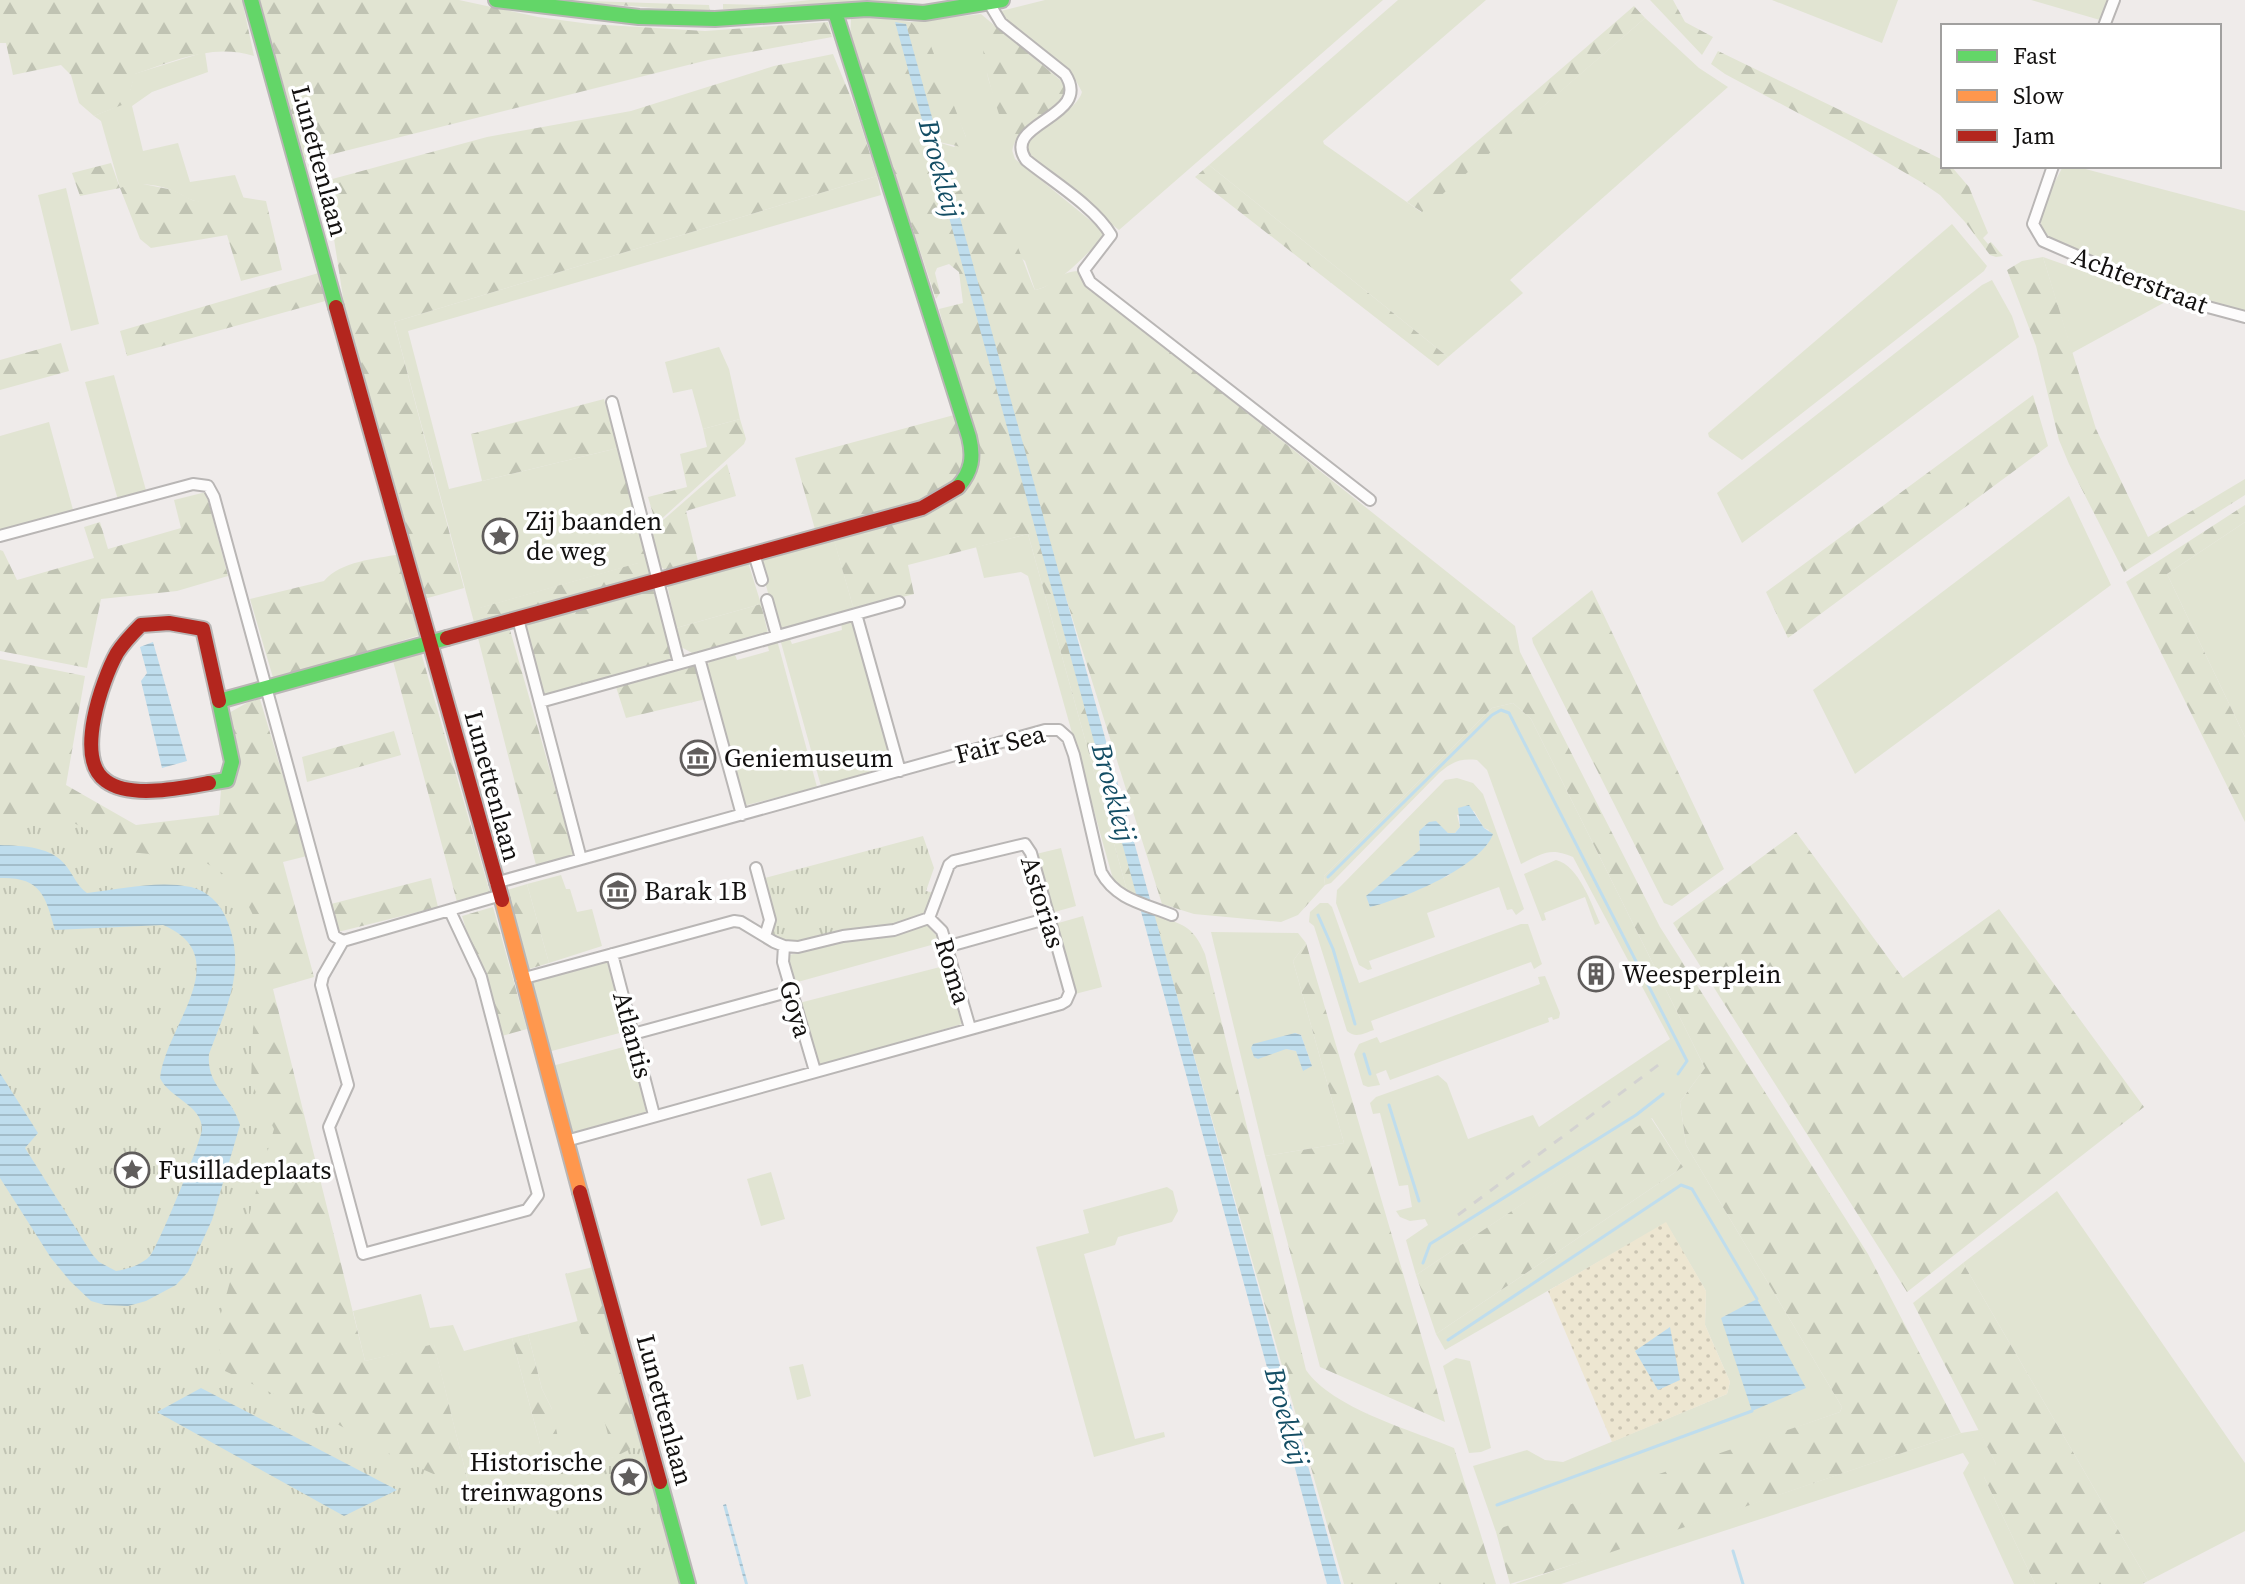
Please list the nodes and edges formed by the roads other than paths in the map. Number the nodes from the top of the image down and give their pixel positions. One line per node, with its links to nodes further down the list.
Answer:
1 (251, 0): 20 (street, Lunettenlaan)
2 (496, 0): 5 (street)
3 (2114, 0): 6 (street)
4 (995, 2): 5 (street); 10 (street)
5 (835, 12): 12 (street)
6 (2105, 24)
7 (2052, 168): 8 (street, Achterstraat)
8 (2245, 317)
9 (612, 402): 13 (street)
10 (1370, 500)
11 (0, 536): 23 (street)
12 (754, 554): 13 (street); 14 (street)
13 (659, 580): 18 (street); 22 (street)
14 (762, 580)
15 (767, 600): 19 (street)
16 (899, 602): 17 (street)
17 (856, 614): 19 (street); 26 (street)
18 (518, 619): 20 (street); 25 (street)
19 (777, 636): 21 (street)
20 (429, 644): 23 (street); 30 (street, Lunettenlaan)
21 (699, 658): 22 (street); 27 (street)
22 (679, 663): 25 (street)
23 (265, 688): 24 (street); 36 (street)
24 (219, 701): 24 (street)
25 (540, 702): 28 (street)
26 (900, 771): 27 (street); 32 (street, Fair Sea)
27 (742, 815): 28 (street)
28 (581, 859): 30 (street)
29 (756, 868): 35 (street)
30 (497, 890): 31 (street); 40 (street, Lunettenlaan)
31 (450, 911): 36 (street); 36 (street)
32 (1172, 915)
33 (929, 918): 34 (street, Astorias); 37 (street); 38 (street, Roma)
34 (1049, 918): 38 (street); 42 (street, Astorias)
35 (765, 936): 37 (street); 39 (street)
36 (343, 941)
37 (784, 946): 41 (street, Goya)
38 (946, 947): 42 (street, Roma)
39 (612, 954): 40 (street); 43 (street, Atlantis)
40 (521, 979): 46 (street, Lunettenlaan)
41 (791, 991): 43 (street); 44 (street, Goya)
42 (970, 1028): 44 (street, Astorias)
43 (633, 1034): 45 (street, Atlantis)
44 (815, 1071): 45 (street, Astorias)
45 (654, 1115): 46 (street, Astorias)
46 (566, 1141): 47 (street, Lunettenlaan)
47 (688, 1584)

